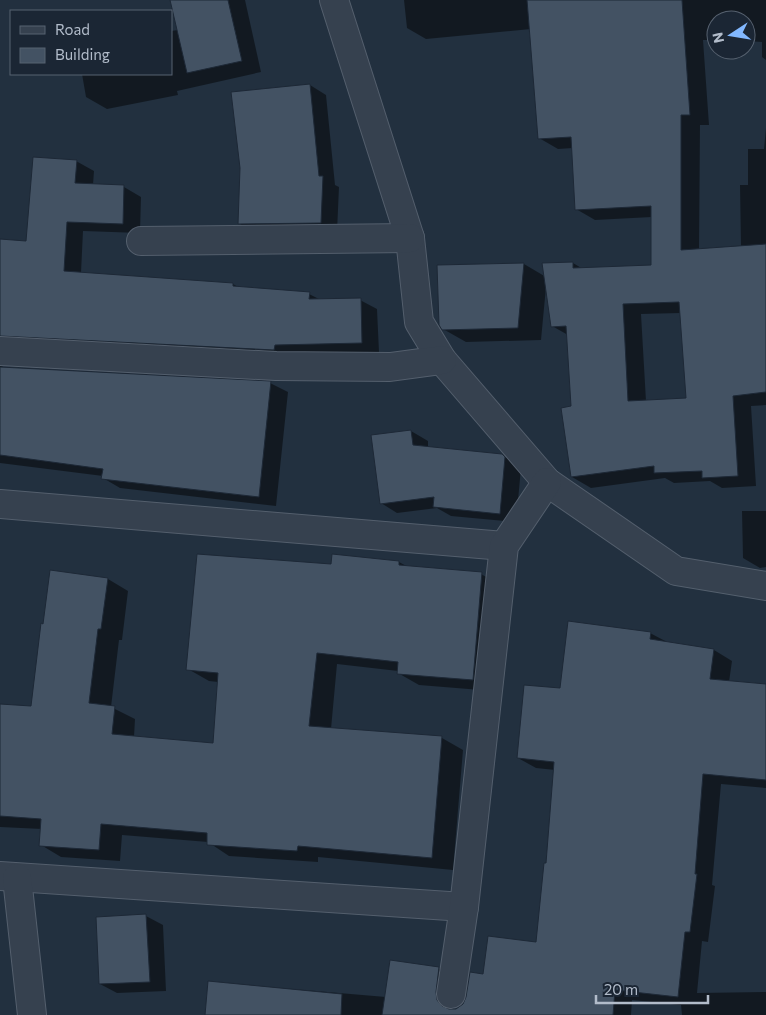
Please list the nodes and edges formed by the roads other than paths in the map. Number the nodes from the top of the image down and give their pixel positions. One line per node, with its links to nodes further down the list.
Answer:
1 (334, 0): 2 (street)
2 (410, 238): 3 (street); 5 (street)
3 (141, 241)
4 (0, 350): 5 (street)
5 (442, 360): 6 (street)
6 (547, 482): 8 (street); 9 (street)
7 (0, 504): 8 (street)
8 (504, 546): 11 (street)
9 (766, 586)
10 (8, 877): 11 (street); 13 (street)
11 (464, 907): 12 (street)
12 (451, 994)
13 (32, 1015)

